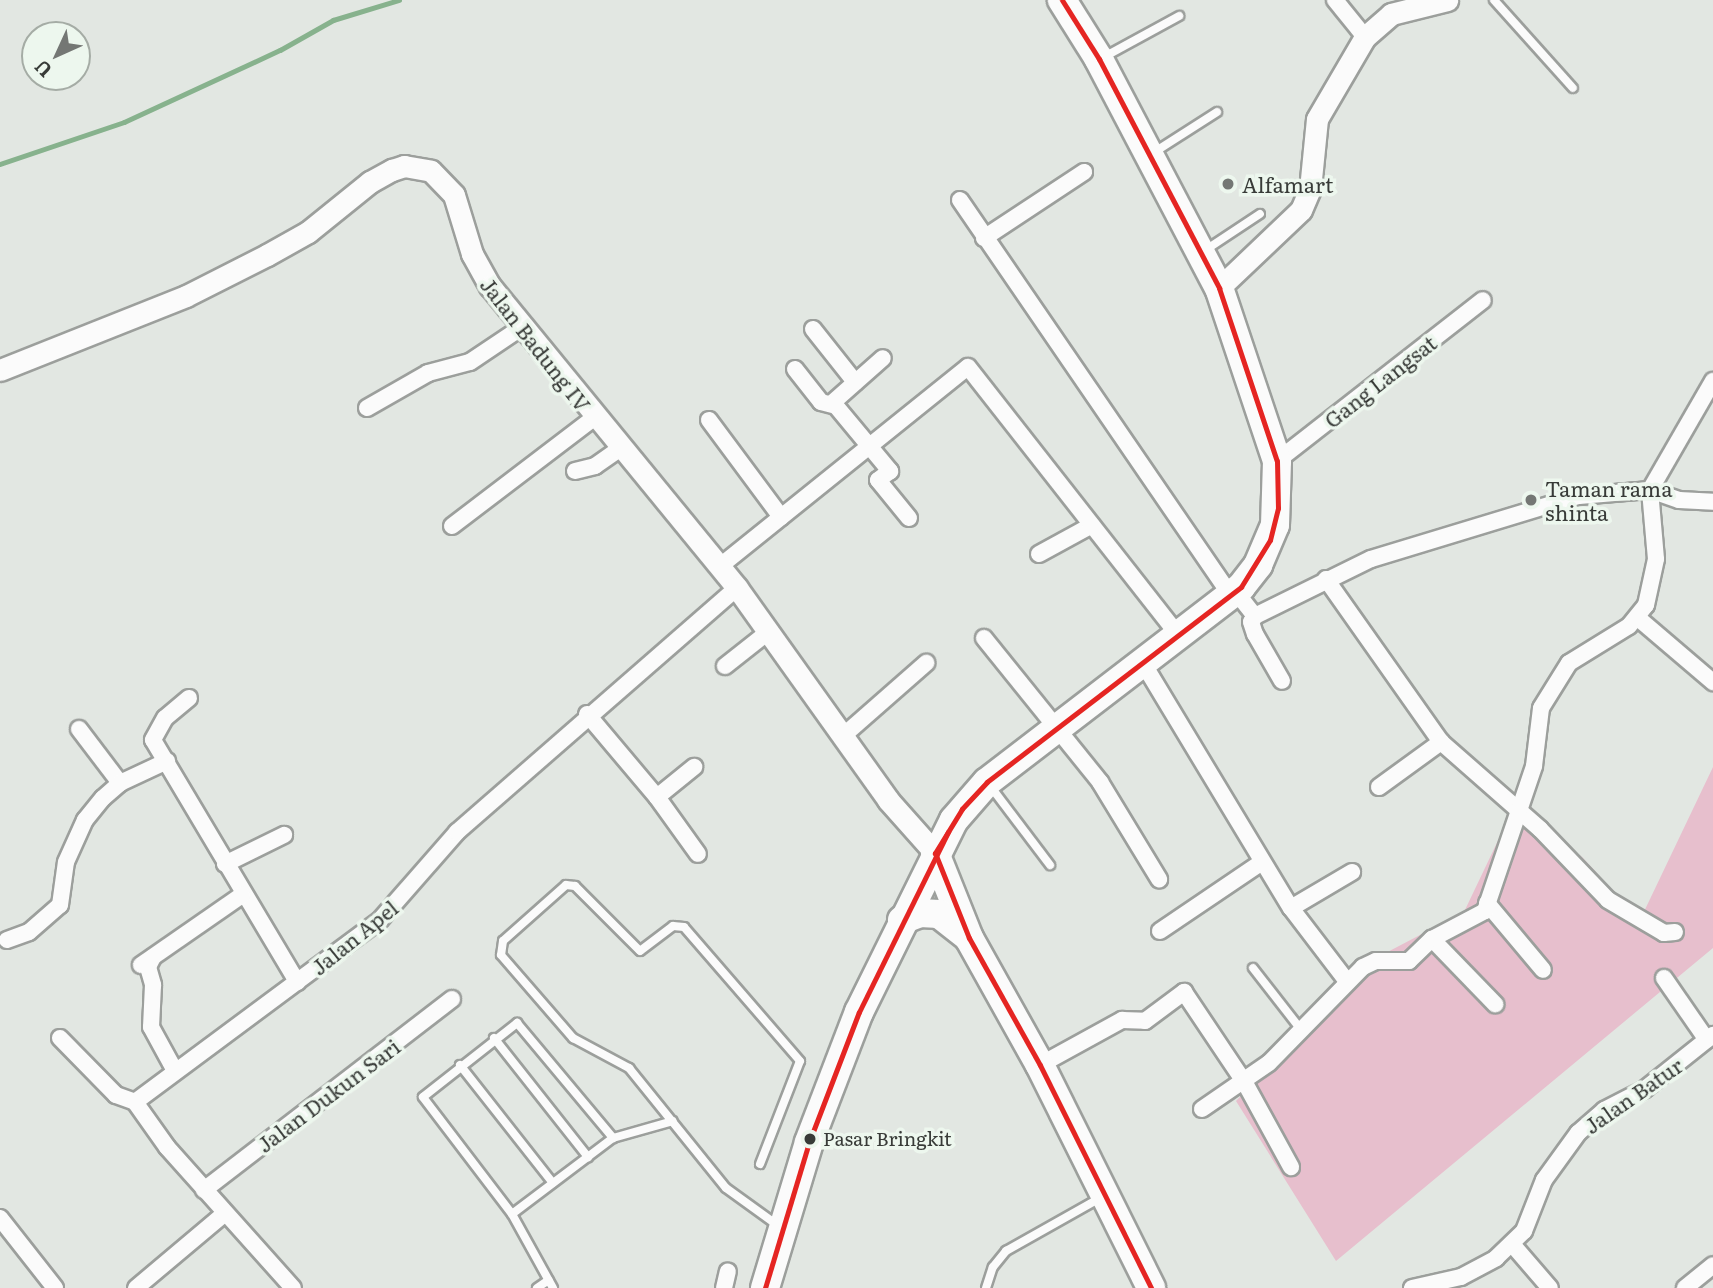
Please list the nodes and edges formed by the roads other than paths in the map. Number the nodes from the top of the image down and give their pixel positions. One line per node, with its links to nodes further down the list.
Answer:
1 (1062, 0): 7 (highway)
2 (1335, 0): 6 (street)
3 (1447, 0): 6 (street)
4 (1494, 0): 8 (lane)
5 (1179, 16): 7 (lane)
6 (1365, 37): 16 (street)
7 (1099, 59): 10 (highway)
8 (1573, 88)
9 (1217, 113): 10 (lane)
10 (1150, 154): 15 (highway)
11 (1084, 172): 14 (street)
12 (960, 200): 14 (street)
13 (1260, 214): 15 (lane)
14 (984, 238): 43 (street)
15 (1202, 253): 16 (highway)
16 (1219, 288): 31 (highway)
17 (1483, 300): 31 (street, Gang Langsat)
18 (522, 327): 22 (street, Jalan Badung IV); 26 (street); 27 (street, Jalan Badung IV)
19 (813, 329): 24 (street)
20 (883, 358): 24 (street)
21 (795, 369): 25 (street)
22 (0, 370)
23 (1713, 381): 33 (street)
24 (855, 382): 25 (street)
25 (831, 404): 29 (street)
26 (367, 408)
27 (593, 418): 30 (street, Jalan Badung IV); 38 (street)
28 (709, 420): 35 (street)
29 (870, 447): 35 (street); 36 (street); 37 (street)
30 (619, 449): 32 (street); 40 (street, Jalan Badung IV)
31 (1277, 461): 43 (highway)
32 (575, 471)
33 (1650, 490): 34 (street); 41 (street); 45 (street)
34 (1713, 502)
35 (781, 517): 40 (street)
36 (909, 518)
37 (1092, 525): 39 (street); 47 (street)
38 (452, 526)
39 (1039, 554)
40 (719, 567): 42 (street, Jalan Badung IV)
41 (1326, 579): 44 (street); 59 (street)
42 (737, 588): 46 (street, Jalan Badung IV); 55 (street, Jalan Apel)
43 (1233, 594): 44 (street); 47 (highway)
44 (1255, 616): 52 (street)
45 (1638, 618): 53 (street); 66 (street)
46 (768, 632): 51 (street); 58 (street, Jalan Badung IV)
47 (1179, 636): 50 (highway)
48 (984, 638): 56 (street)
49 (926, 663): 58 (street)
50 (1143, 663): 56 (highway); 70 (street)
51 (725, 666)
52 (1282, 681)
53 (1713, 682)
54 (189, 698): 61 (street)
55 (587, 714): 65 (street); 88 (street, Jalan Apel)
56 (1058, 728): 62 (highway); 74 (street)
57 (79, 729): 63 (street)
58 (843, 736): 68 (street, Jalan Badung IV)
59 (1441, 742): 64 (street); 66 (street)
60 (694, 767): 65 (street)
61 (171, 768): 63 (street); 71 (street)
62 (987, 782): 68 (highway); 72 (lane)
63 (120, 783): 83 (street)
64 (1379, 787)
65 (657, 797): 69 (street)
66 (1519, 812): 76 (street); 80 (street)
67 (284, 835): 71 (street)
68 (936, 853): 78 (highway); 81 (highway)
69 (698, 854)
70 (1262, 862): 77 (street); 79 (street)
71 (225, 864): 75 (street)
72 (1050, 865)
73 (1352, 872): 77 (street)
74 (1159, 879)
75 (242, 895): 88 (street); 97 (street)
76 (1487, 903): 82 (street); 85 (street)
77 (1290, 908): 87 (street)
78 (902, 920): 81 (highway); 112 (highway)
79 (1160, 931)
80 (1675, 932)
81 (969, 938): 96 (highway)
82 (1432, 939): 87 (street); 90 (street)
83 (7, 940)
84 (1253, 968): 91 (lane)
85 (1544, 970)
86 (1664, 978): 94 (street)
87 (1346, 980): 91 (street)
88 (297, 982): 97 (street, Jalan Apel)
89 (452, 999): 107 (street, Jalan Dukun Sari)
90 (1494, 1004)
91 (1302, 1031): 98 (street)
92 (60, 1038): 99 (street)
93 (494, 1038): 95 (lane); 102 (lane); 103 (lane)
94 (1710, 1038): 113 (street, Jalan Batur)
95 (460, 1065): 106 (lane); 110 (lane)
96 (1040, 1065): 98 (street); 108 (highway)
97 (174, 1069): 99 (street, Jalan Apel)
98 (1245, 1083): 100 (street); 105 (street)
99 (135, 1102): 107 (street)
100 (1202, 1109)
101 (673, 1121): 102 (lane); 104 (lane); 112 (lane)
102 (613, 1138): 103 (lane)
103 (588, 1157): 106 (lane)
104 (760, 1164)
105 (1291, 1167)
106 (553, 1183): 110 (lane)
107 (204, 1190): 109 (street)
108 (1105, 1195): 123 (lane); 124 (highway)
109 (225, 1213): 118 (street); 119 (street)
110 (512, 1214): 116 (lane)
111 (0, 1218): 117 (street)
112 (782, 1229): 122 (highway)
113 (1512, 1244): 125 (street, Jalan Batur); 126 (street)
114 (1713, 1265): 127 (street)
115 (728, 1271): 121 (street)
116 (551, 1284): 120 (lane)
117 (55, 1288)
118 (136, 1288)
119 (293, 1288)
120 (537, 1288)
121 (724, 1288)
122 (765, 1288)
123 (986, 1288)
124 (1151, 1288)
125 (1412, 1288)
126 (1550, 1288)
127 (1686, 1288)

